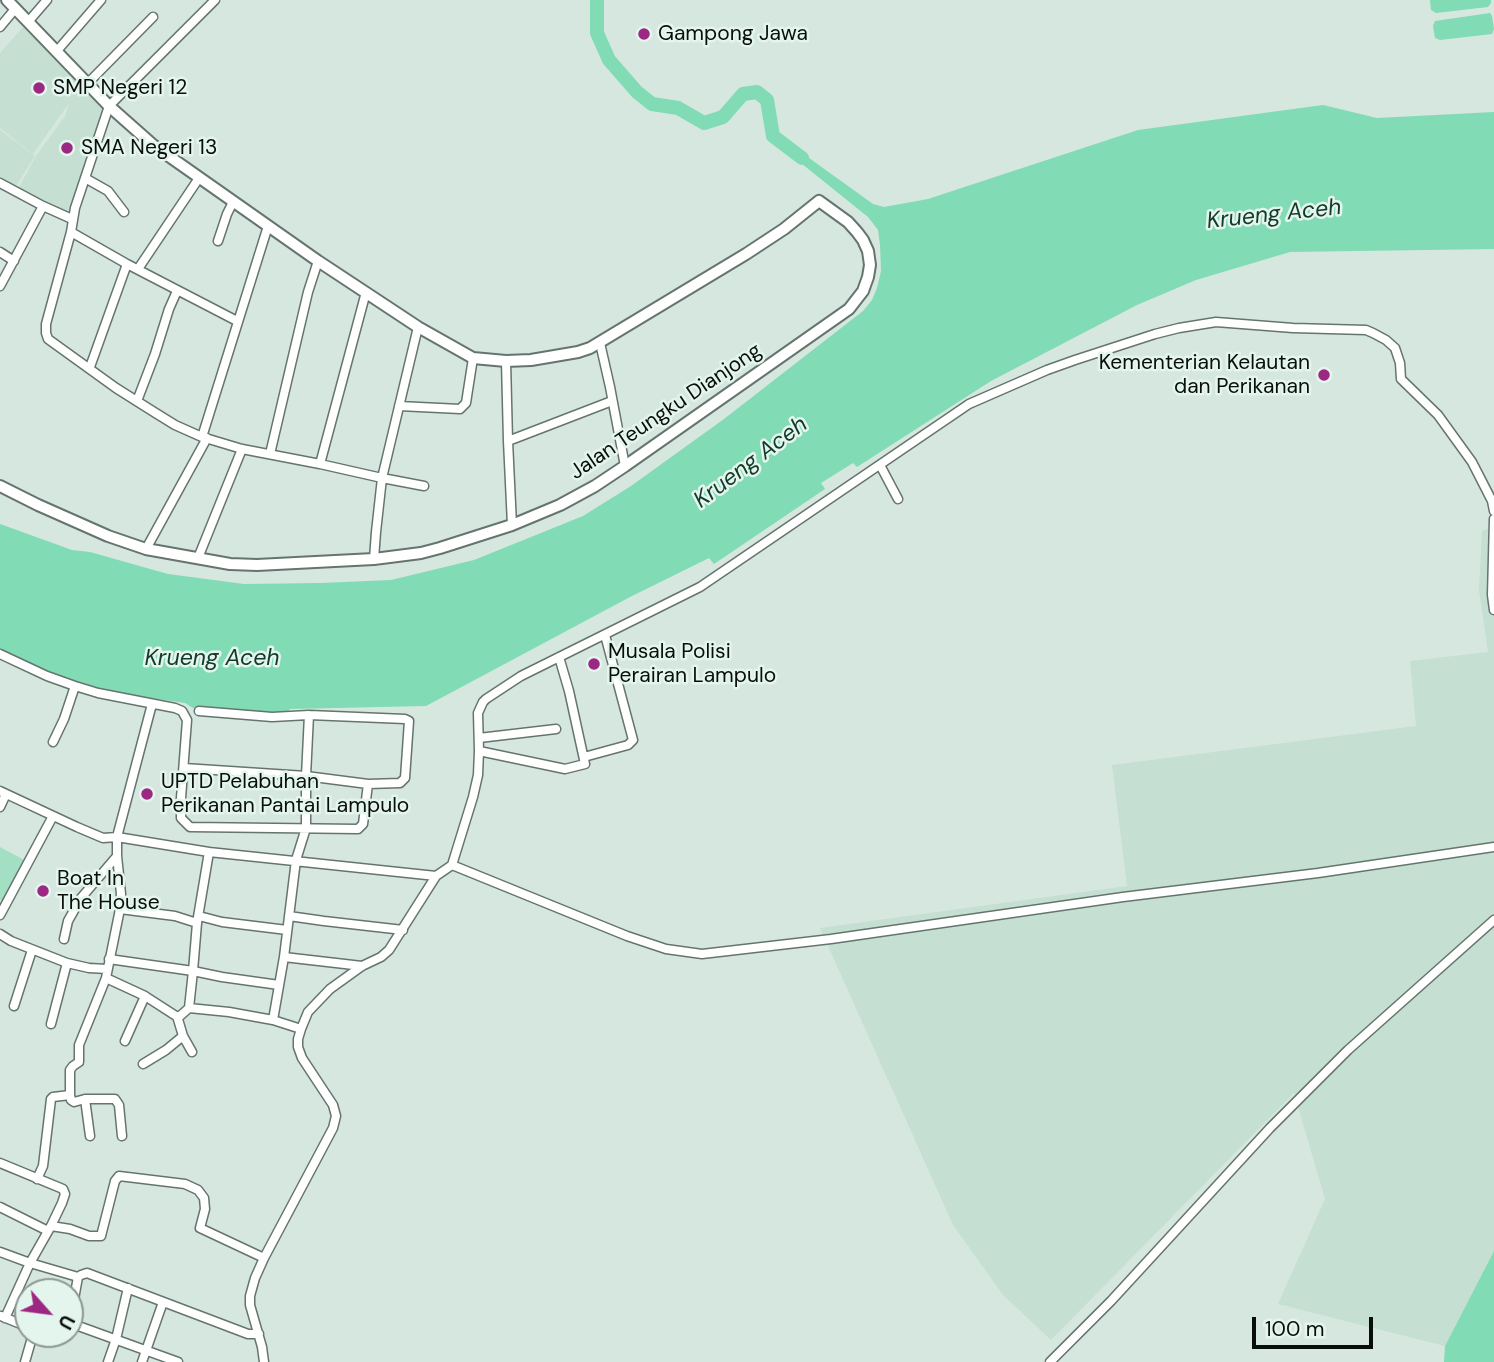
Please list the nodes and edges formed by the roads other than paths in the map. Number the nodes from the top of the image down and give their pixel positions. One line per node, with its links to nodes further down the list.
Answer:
1 (47, 0): 6 (street)
2 (101, 0): 8 (street)
3 (209, 2): 10 (street)
4 (11, 4): 6 (street); 7 (street)
5 (153, 16): 9 (street)
6 (28, 22): 8 (street)
7 (0, 27)
8 (56, 52): 9 (street)
9 (88, 83): 10 (street)
10 (108, 106): 11 (street); 12 (street)
11 (85, 178): 16 (street); 17 (street)
12 (199, 178): 14 (street); 25 (street)
13 (0, 183): 15 (street)
14 (233, 202): 18 (street); 20 (street)
15 (43, 206): 17 (street); 22 (street)
16 (124, 212)
17 (72, 219): 19 (street)
18 (268, 226): 23 (street); 29 (street)
19 (71, 232): 24 (street); 34 (street)
20 (218, 241)
21 (0, 252): 22 (street)
22 (14, 261): 26 (street)
23 (318, 261): 28 (street); 41 (street)
24 (127, 264): 25 (street); 34 (street)
25 (138, 269): 27 (street)
26 (0, 286)
27 (177, 291): 29 (street); 35 (street)
28 (366, 292): 30 (street); 42 (street)
29 (237, 321): 38 (street)
30 (418, 327): 32 (street); 37 (street)
31 (600, 343): 33 (street); 36 (street); 44 (street, Jalan Teungku Dianjong)
32 (473, 358): 33 (street); 37 (street)
33 (506, 361): 39 (street)
34 (90, 368): 35 (street)
35 (137, 401): 38 (street)
36 (612, 401): 39 (street); 44 (street)
37 (399, 406): 45 (street)
38 (205, 437): 40 (street); 52 (street)
39 (508, 441): 51 (street)
40 (242, 449): 41 (street); 53 (street)
41 (270, 454): 42 (street)
42 (320, 464): 45 (street)
43 (880, 465): 48 (street); 49 (street); 56 (street)
44 (625, 466): 51 (street, Jalan Teungku Dianjong)
45 (382, 478): 47 (street); 54 (street)
46 (0, 486): 52 (street, Jalan Teungku Dianjong)
47 (424, 486)
48 (898, 499)
49 (1494, 511)
50 (1494, 519): 55 (street)
51 (512, 525): 54 (street, Jalan Teungku Dianjong)
52 (146, 549): 53 (street, Jalan Teungku Dianjong)
53 (198, 558): 54 (street, Jalan Teungku Dianjong)
54 (374, 559)
55 (1494, 610)
56 (605, 635): 57 (street); 67 (street)
57 (559, 657): 64 (street); 67 (street)
58 (1, 659): 59 (street)
59 (75, 686): 60 (street); 65 (street)
60 (152, 704): 68 (street); 75 (street)
61 (199, 711): 62 (street)
62 (309, 715): 69 (street); 70 (street)
63 (556, 729): 64 (street)
64 (479, 738): 66 (street)
65 (53, 742)
66 (479, 751): 67 (street); 80 (street)
67 (584, 757)
68 (184, 768): 69 (street); 74 (street)
69 (306, 776): 70 (street); 74 (street)
70 (368, 784): 74 (street)
71 (3, 792): 72 (street); 73 (street)
72 (0, 807)
73 (53, 816): 75 (street); 83 (street)
74 (306, 828): 79 (street)
75 (117, 837): 77 (street); 78 (street)
76 (1494, 847): 80 (street)
77 (209, 852): 79 (street); 85 (street)
78 (117, 856): 82 (street); 90 (street)
79 (296, 860): 81 (street); 84 (street)
80 (452, 865): 81 (street)
81 (436, 876): 88 (street)
82 (120, 909): 85 (street); 93 (street)
83 (0, 915)
84 (289, 916): 87 (street); 88 (street)
85 (198, 920): 87 (street); 96 (street)
86 (1494, 920): 133 (street)
87 (288, 930): 92 (street)
88 (403, 930): 95 (street)
89 (0, 934): 91 (street)
90 (64, 939)
91 (32, 950): 94 (street); 100 (street)
92 (284, 957): 95 (street); 98 (street)
93 (109, 959): 96 (street); 97 (street)
94 (67, 963): 97 (street); 104 (street)
95 (362, 966): 105 (street)
96 (193, 971): 98 (street); 101 (street)
97 (106, 974): 99 (street); 110 (street)
98 (279, 985): 103 (street)
99 (145, 996): 102 (street); 107 (street)
100 (14, 1006)
101 (189, 1009): 102 (street); 103 (street)
102 (177, 1016): 106 (street)
103 (273, 1020): 105 (street)
104 (51, 1024)
105 (301, 1029): 119 (street)
106 (183, 1035): 108 (street); 109 (street)
107 (125, 1041)
108 (192, 1052)
109 (143, 1065)
110 (69, 1095): 111 (street); 115 (street)
111 (85, 1099): 112 (street); 113 (street)
112 (90, 1136)
113 (122, 1136)
114 (0, 1163): 115 (street)
115 (37, 1179): 117 (street)
116 (0, 1207): 117 (street)
117 (49, 1228): 119 (street); 120 (street)
118 (0, 1252): 120 (street)
119 (258, 1254): 126 (street)
120 (30, 1263): 121 (street); 124 (street)
121 (78, 1278): 122 (street)
122 (128, 1288): 123 (street); 127 (street)
123 (163, 1302): 126 (street); 128 (street)
124 (3, 1317)
125 (84, 1327): 127 (street)
126 (253, 1334): 132 (street)
127 (116, 1339): 128 (street); 129 (street)
128 (146, 1351): 130 (street); 131 (street)
129 (108, 1362)
130 (142, 1362)
131 (178, 1362)
132 (264, 1362)
133 (1050, 1362)

